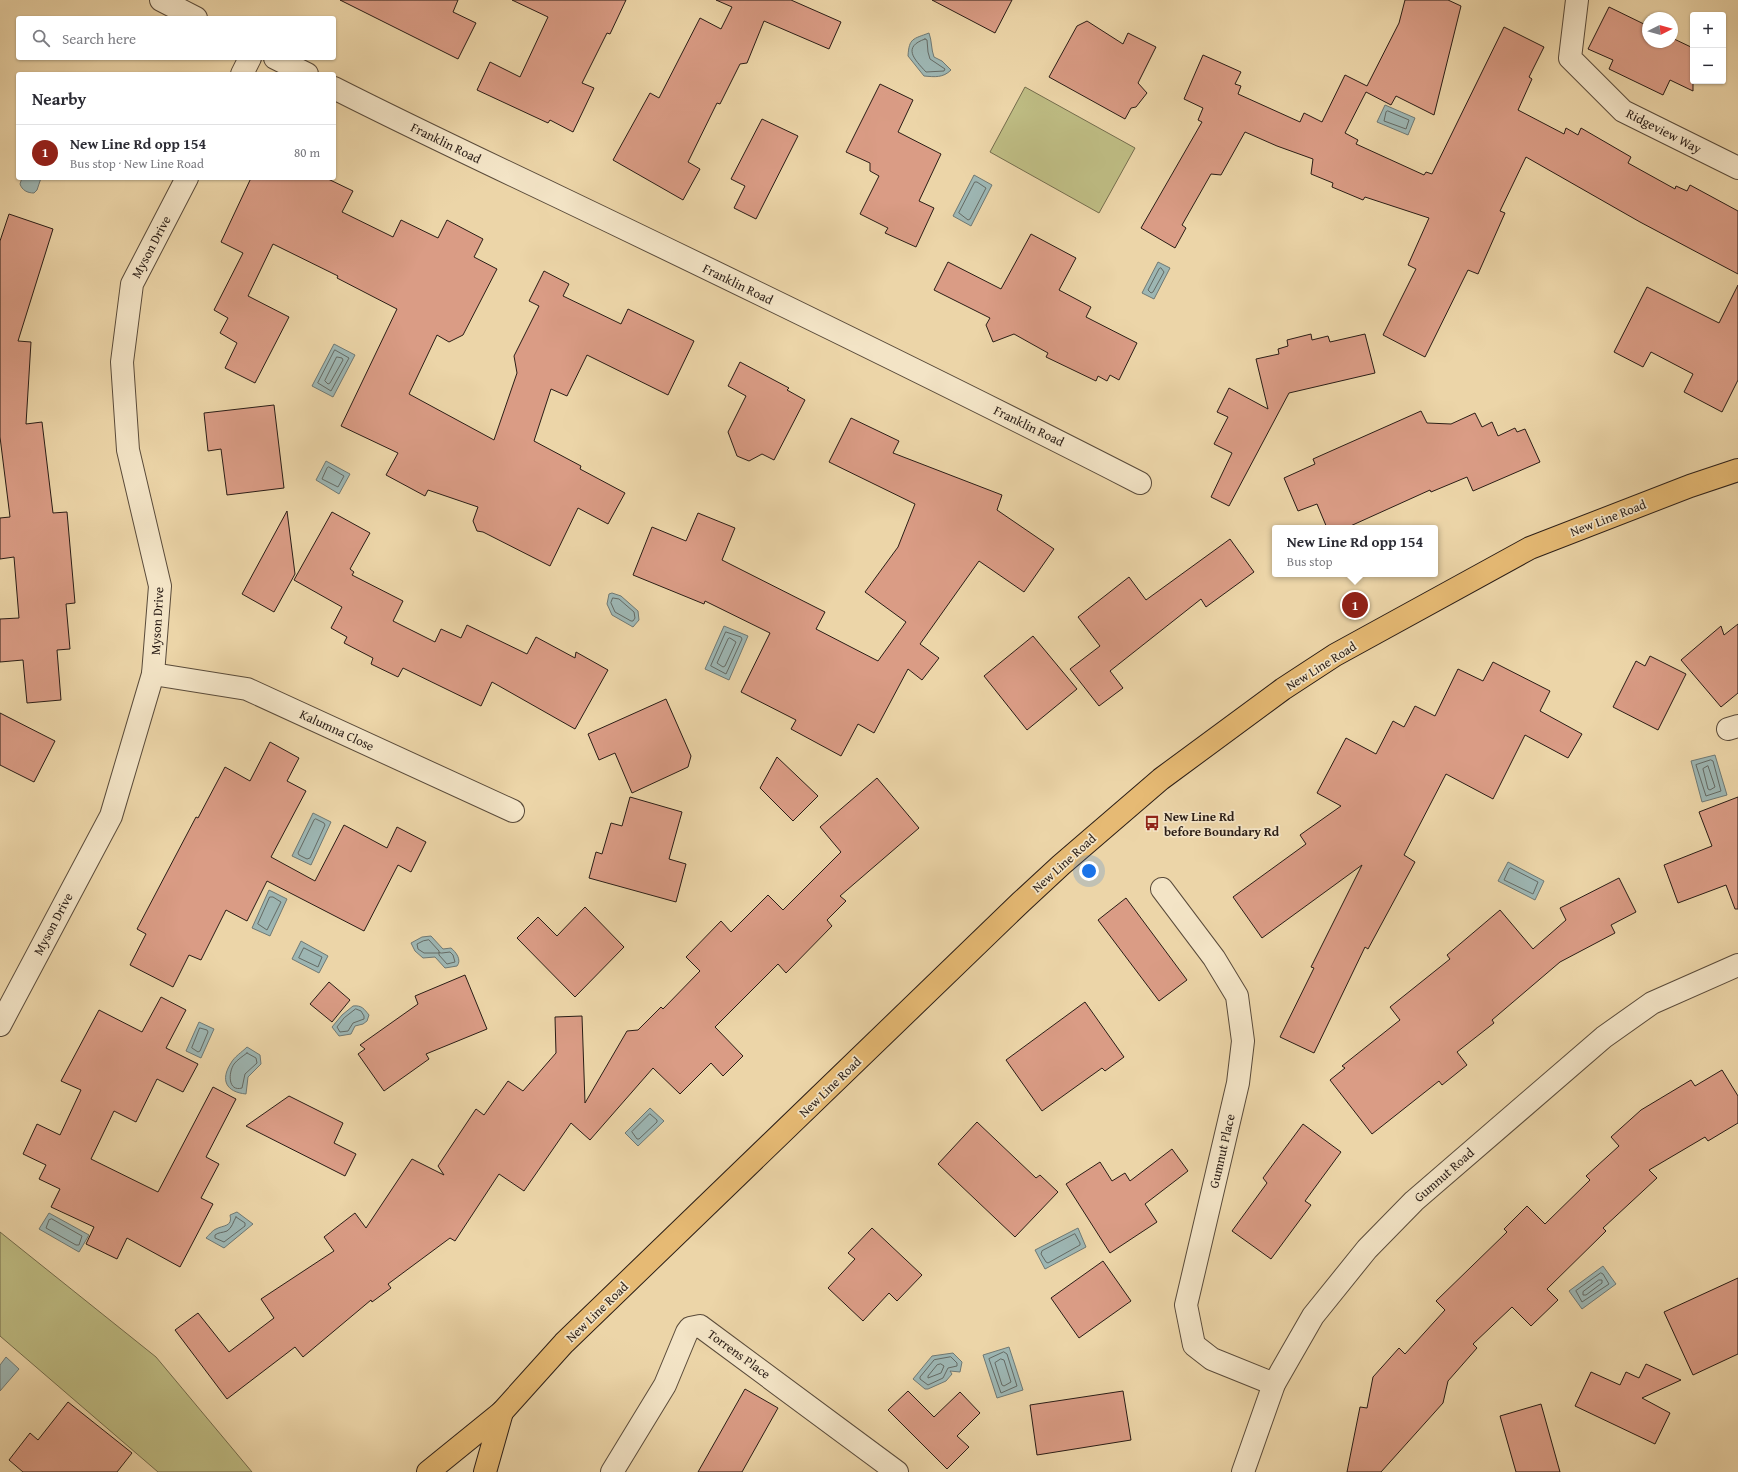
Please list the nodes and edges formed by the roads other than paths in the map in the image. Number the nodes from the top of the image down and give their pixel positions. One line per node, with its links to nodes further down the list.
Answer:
1 (160, 0): 3 (street)
2 (1577, 0): 9 (street, Ridgeview Way)
3 (192, 16)
4 (249, 60): 6 (street)
5 (279, 60): 7 (street)
6 (243, 72)
7 (303, 72)
8 (336, 89): 12 (street, Franklin Road)
9 (1738, 168)
10 (186, 180): 13 (street, Myson Drive)
11 (1738, 470): 19 (main road, New Line Road)
12 (1140, 483)
13 (153, 674): 14 (street, Kalumna Close); 17 (street, Myson Drive)
14 (513, 811)
15 (1162, 889): 18 (street, Gumnut Place)
16 (1738, 965): 18 (street, Gumnut Road)
17 (0, 1025)
18 (1274, 1384): 24 (street, Gumnut Road)
19 (502, 1412): 20 (main road, New Line Road); 21 (main road, New Line Road)
20 (428, 1472)
21 (485, 1472)
22 (612, 1472): 23 (street, Torrens Place)
23 (898, 1472)
24 (1243, 1472)

